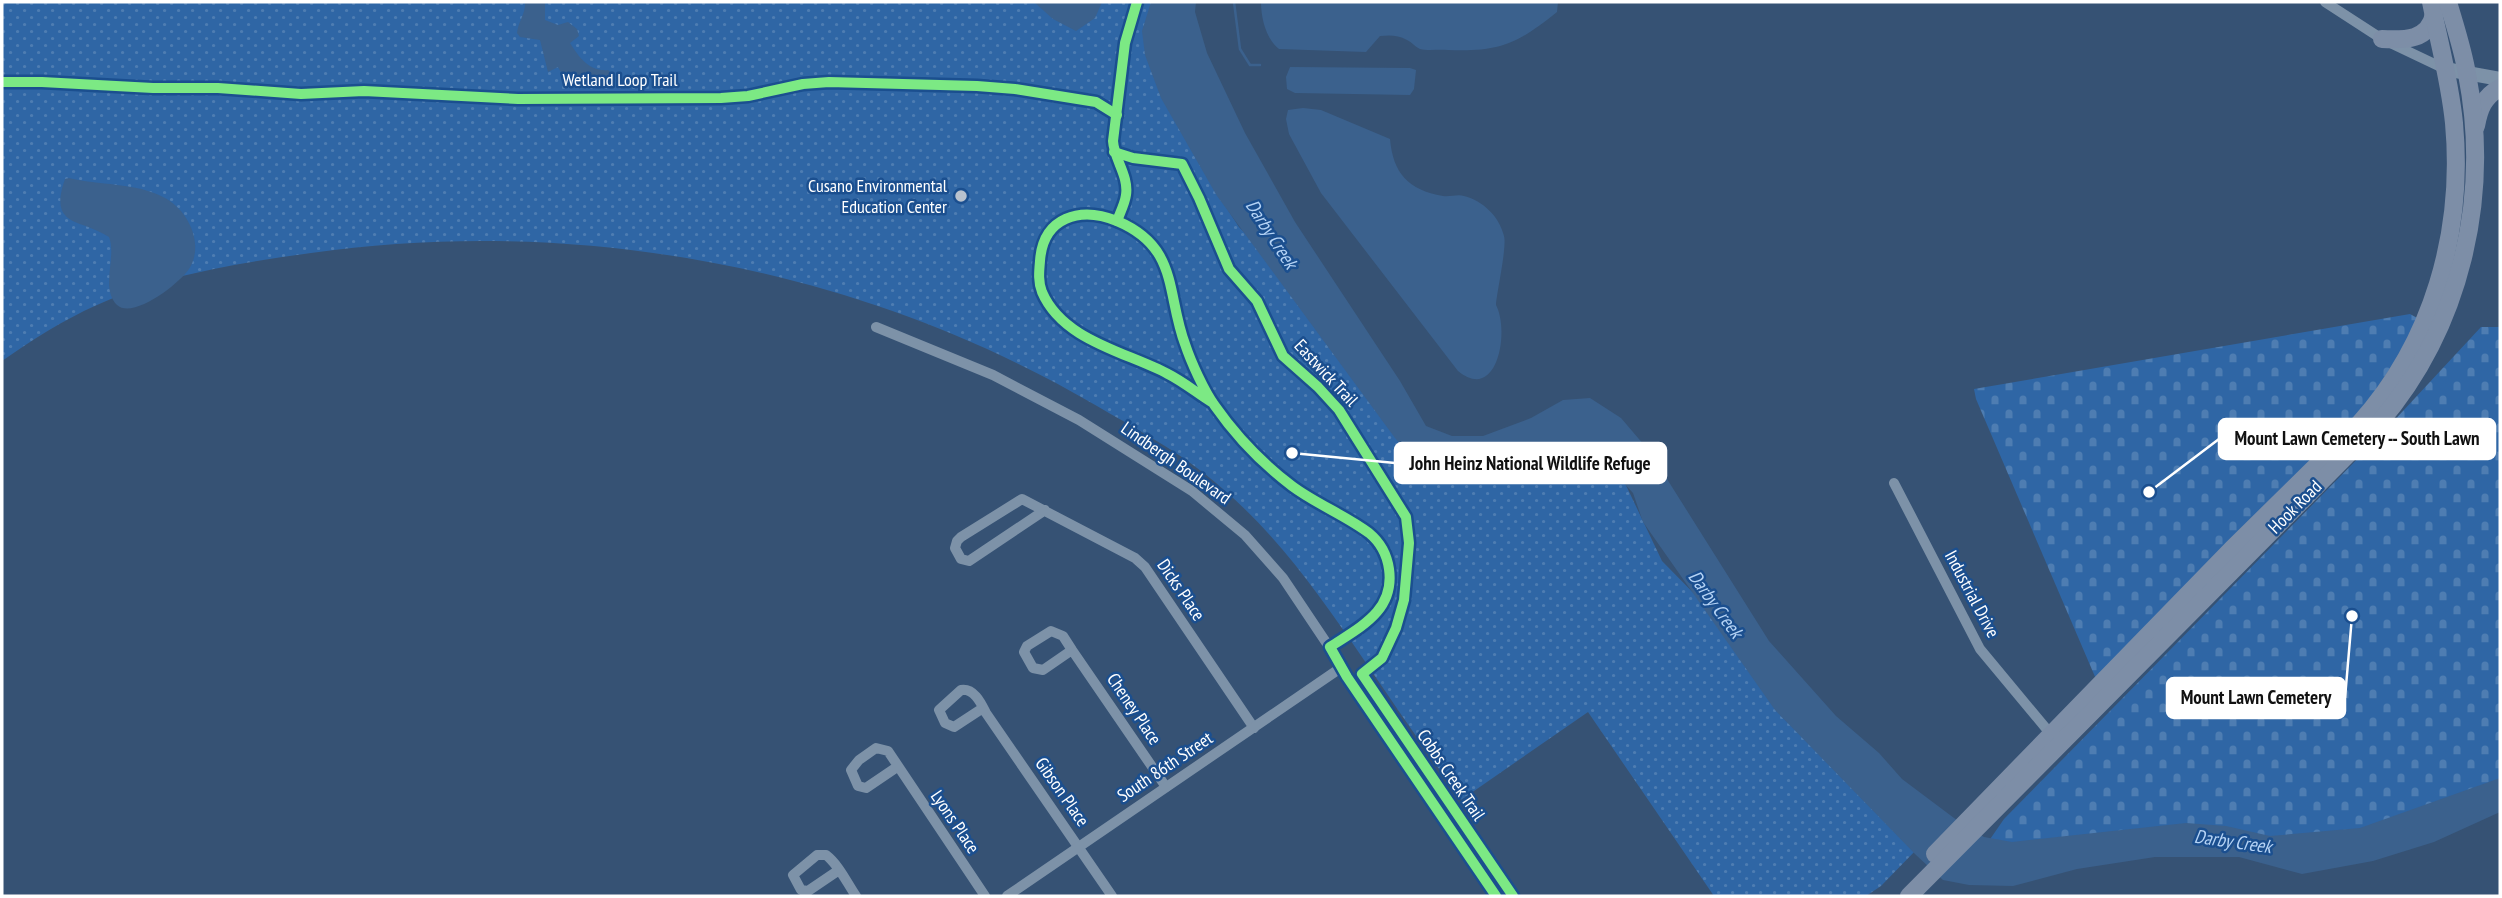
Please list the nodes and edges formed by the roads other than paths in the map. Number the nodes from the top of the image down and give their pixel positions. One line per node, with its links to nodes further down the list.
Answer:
1 (2325, 2): 4 (street)
2 (2448, 2): 6 (main road, Hook Road)
3 (2432, 8): 4 (main road); 5 (main road, Hook Road)
4 (2382, 39): 5 (street)
5 (2445, 69): 6 (street); 17 (main road, Hook Road)
6 (2468, 75): 7 (street); 9 (main road, Hook Road)
7 (2500, 79)
8 (2500, 88): 9 (main road)
9 (2474, 150): 17 (main road, Hook Road)
10 (876, 327): 14 (street, Lindbergh Boulevard)
11 (1894, 483): 17 (street, Industrial Drive)
12 (1045, 510): 12 (street, Dicks Place); 16 (street, Dicks Place)
13 (1072, 650): 19 (street, Cheney Place)
14 (1342, 667): 16 (street, South 86th Street); 27 (street, Lindbergh Boulevard)
15 (983, 708): 20 (street, Gibson Place)
16 (1254, 728): 19 (street, South 86th Street)
17 (2055, 740): 22 (main road, Hook Road)
18 (897, 767): 24 (street, Lyons Place)
19 (1166, 787): 20 (street, South 86th Street)
20 (1079, 847): 25 (street, South 86th Street); 26 (street, Gibson Place)
21 (839, 870): 23 (street)
22 (1911, 889): 28 (main road, Hook Road)
23 (856, 896)
24 (985, 896)
25 (1007, 896)
26 (1112, 896)
27 (1496, 896)
28 (1893, 896)

